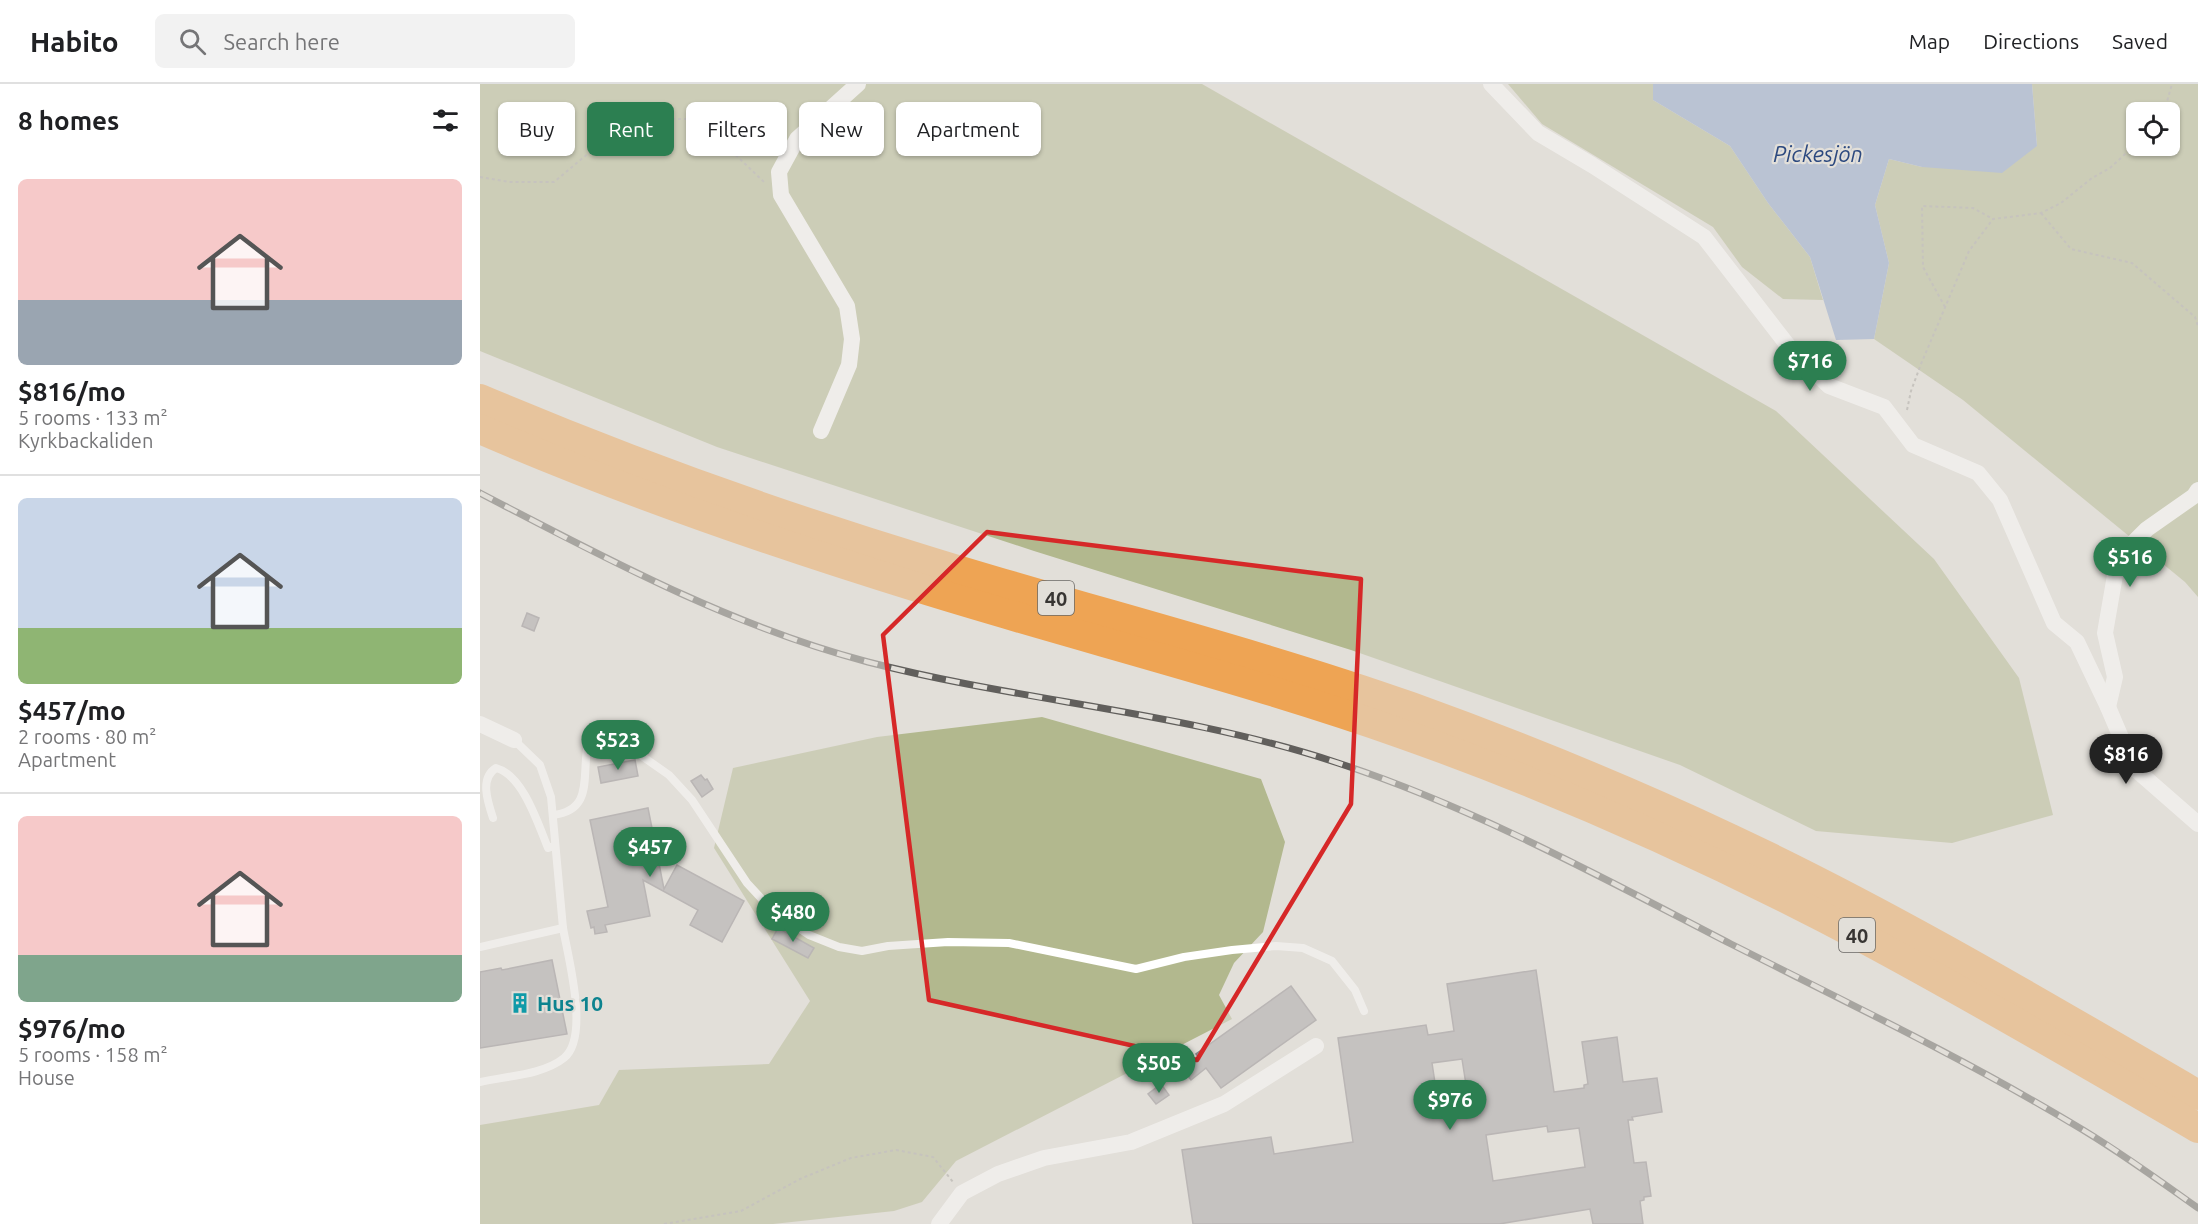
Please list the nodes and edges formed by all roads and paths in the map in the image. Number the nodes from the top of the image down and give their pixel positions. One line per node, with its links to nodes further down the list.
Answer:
1 (858, 84): 7 (street)
2 (1491, 84): 13 (street)
3 (2172, 84): 4 (path)
4 (2167, 102)
5 (2126, 153): 8 (path)
6 (480, 177): 7 (path)
7 (780, 185): 15 (street)
8 (2041, 213): 9 (path); 11 (path)
9 (1994, 219): 10 (path); 10 (path)
10 (1946, 308): 13 (path)
11 (2198, 326)
12 (480, 399): 28 (highway, 40)
13 (1899, 426): 18 (street)
14 (480, 429): 31 (highway, 40)
15 (821, 431)
16 (2198, 490): 17 (street)
17 (2105, 633): 18 (street); 19 (street)
18 (2077, 642): 19 (street)
19 (2108, 707): 24 (street)
20 (480, 724): 21 (street)
21 (514, 740): 22 (lane)
22 (553, 815): 25 (lane); 29 (lane)
23 (493, 818): 25 (lane)
24 (2198, 824)
25 (554, 846): 26 (lane)
26 (563, 928): 27 (lane); 33 (lane)
27 (480, 947)
28 (2046, 1007): 32 (highway); 34 (highway, 40)
29 (1364, 1011)
30 (1316, 1046): 37 (street)
31 (2083, 1061): 35 (highway, 40); 36 (highway)
32 (2198, 1077)
33 (480, 1082)
34 (2198, 1095)
35 (2198, 1128)
36 (2198, 1146)
37 (962, 1193): 38 (path); 39 (street)
38 (664, 1224)
39 (939, 1224)

